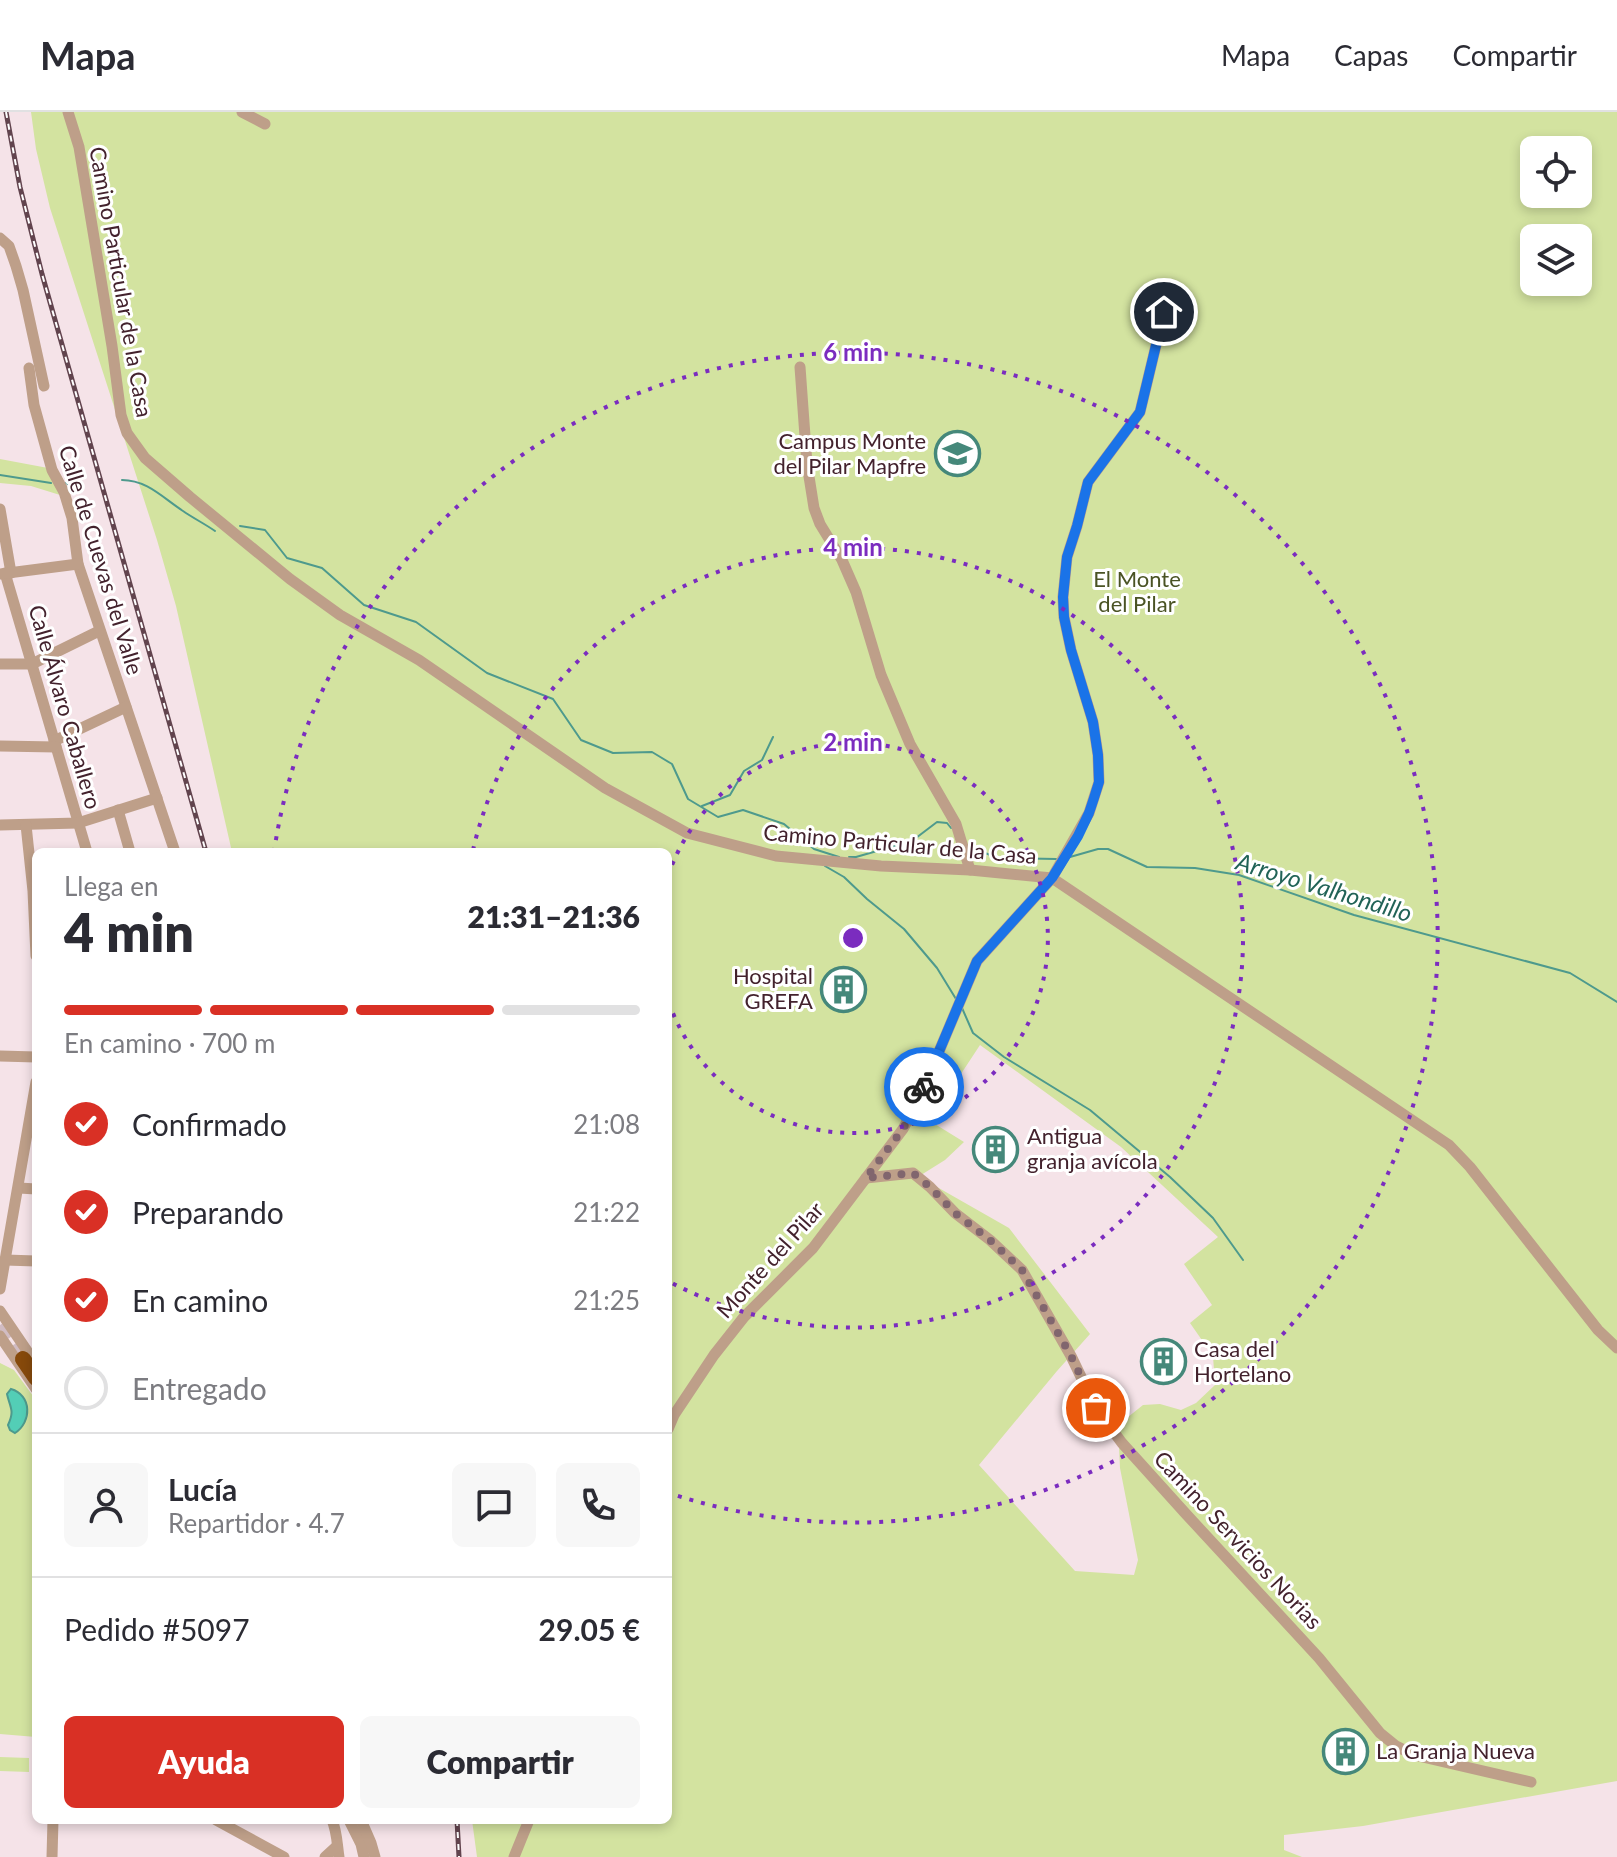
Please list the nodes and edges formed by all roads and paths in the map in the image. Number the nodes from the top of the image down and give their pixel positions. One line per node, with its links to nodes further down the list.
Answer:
1 (68, 112): 26 (street, Camino Particular de la Casa)
2 (242, 112): 3 (street)
3 (265, 124)
4 (0, 238): 8 (street)
5 (1164, 312): 27 (street, Monte del Pilar)
6 (800, 367): 26 (street)
7 (29, 368): 10 (street, Calle de Cuevas del Valle)
8 (44, 386)
9 (0, 509): 11 (street, Calle Álvaro Caballero)
10 (78, 564): 11 (street); 12 (street, Calle de Cuevas del Valle)
11 (5, 573): 14 (street, Calle Álvaro Caballero)
12 (99, 631): 14 (street); 15 (street, Calle de Cuevas del Valle)
13 (0, 664): 14 (street)
14 (32, 664): 16 (street, Calle Álvaro Caballero)
15 (126, 707): 16 (street); 18 (street, Calle de Cuevas del Valle)
16 (55, 744): 17 (street); 20 (street, Calle Álvaro Caballero)
17 (0, 746)
18 (157, 798): 19 (street); 25 (street, Calle de Cuevas del Valle)
19 (118, 810): 20 (street); 24 (street)
20 (78, 823): 22 (street); 23 (street, Calle Álvaro Caballero)
21 (0, 825): 22 (street)
22 (26, 825): 28 (street)
23 (86, 848)
24 (129, 848)
25 (174, 848)
26 (970, 870): 27 (street, Camino Particular de la Casa)
27 (1052, 878): 32 (street, Monte del Pilar); 40 (street, Camino Particular de la Casa)
28 (32, 882)
29 (0, 1056): 30 (street)
30 (32, 1057)
31 (32, 1107): 33 (street)
32 (866, 1178): 43 (street, Monte del Pilar); 44 (street, Camino Servicios Norias)
33 (19, 1188): 34 (street); 35 (street)
34 (32, 1189)
35 (5, 1260): 36 (street); 37 (street)
36 (32, 1261)
37 (0, 1289)
38 (0, 1311): 41 (street)
39 (0, 1336): 42 (street)
40 (1617, 1348)
41 (29, 1362)
42 (32, 1383)
43 (672, 1420)
44 (1531, 1782)
45 (53, 1824): 53 (street)
46 (223, 1824): 54 (street)
47 (327, 1824): 52 (street)
48 (334, 1824): 52 (street)
49 (351, 1824): 56 (street)
50 (363, 1824): 57 (street)
51 (527, 1824): 58 (street)
52 (337, 1846): 55 (street)
53 (52, 1857)
54 (284, 1857)
55 (325, 1857)
56 (364, 1857)
57 (375, 1857)
58 (514, 1857)

